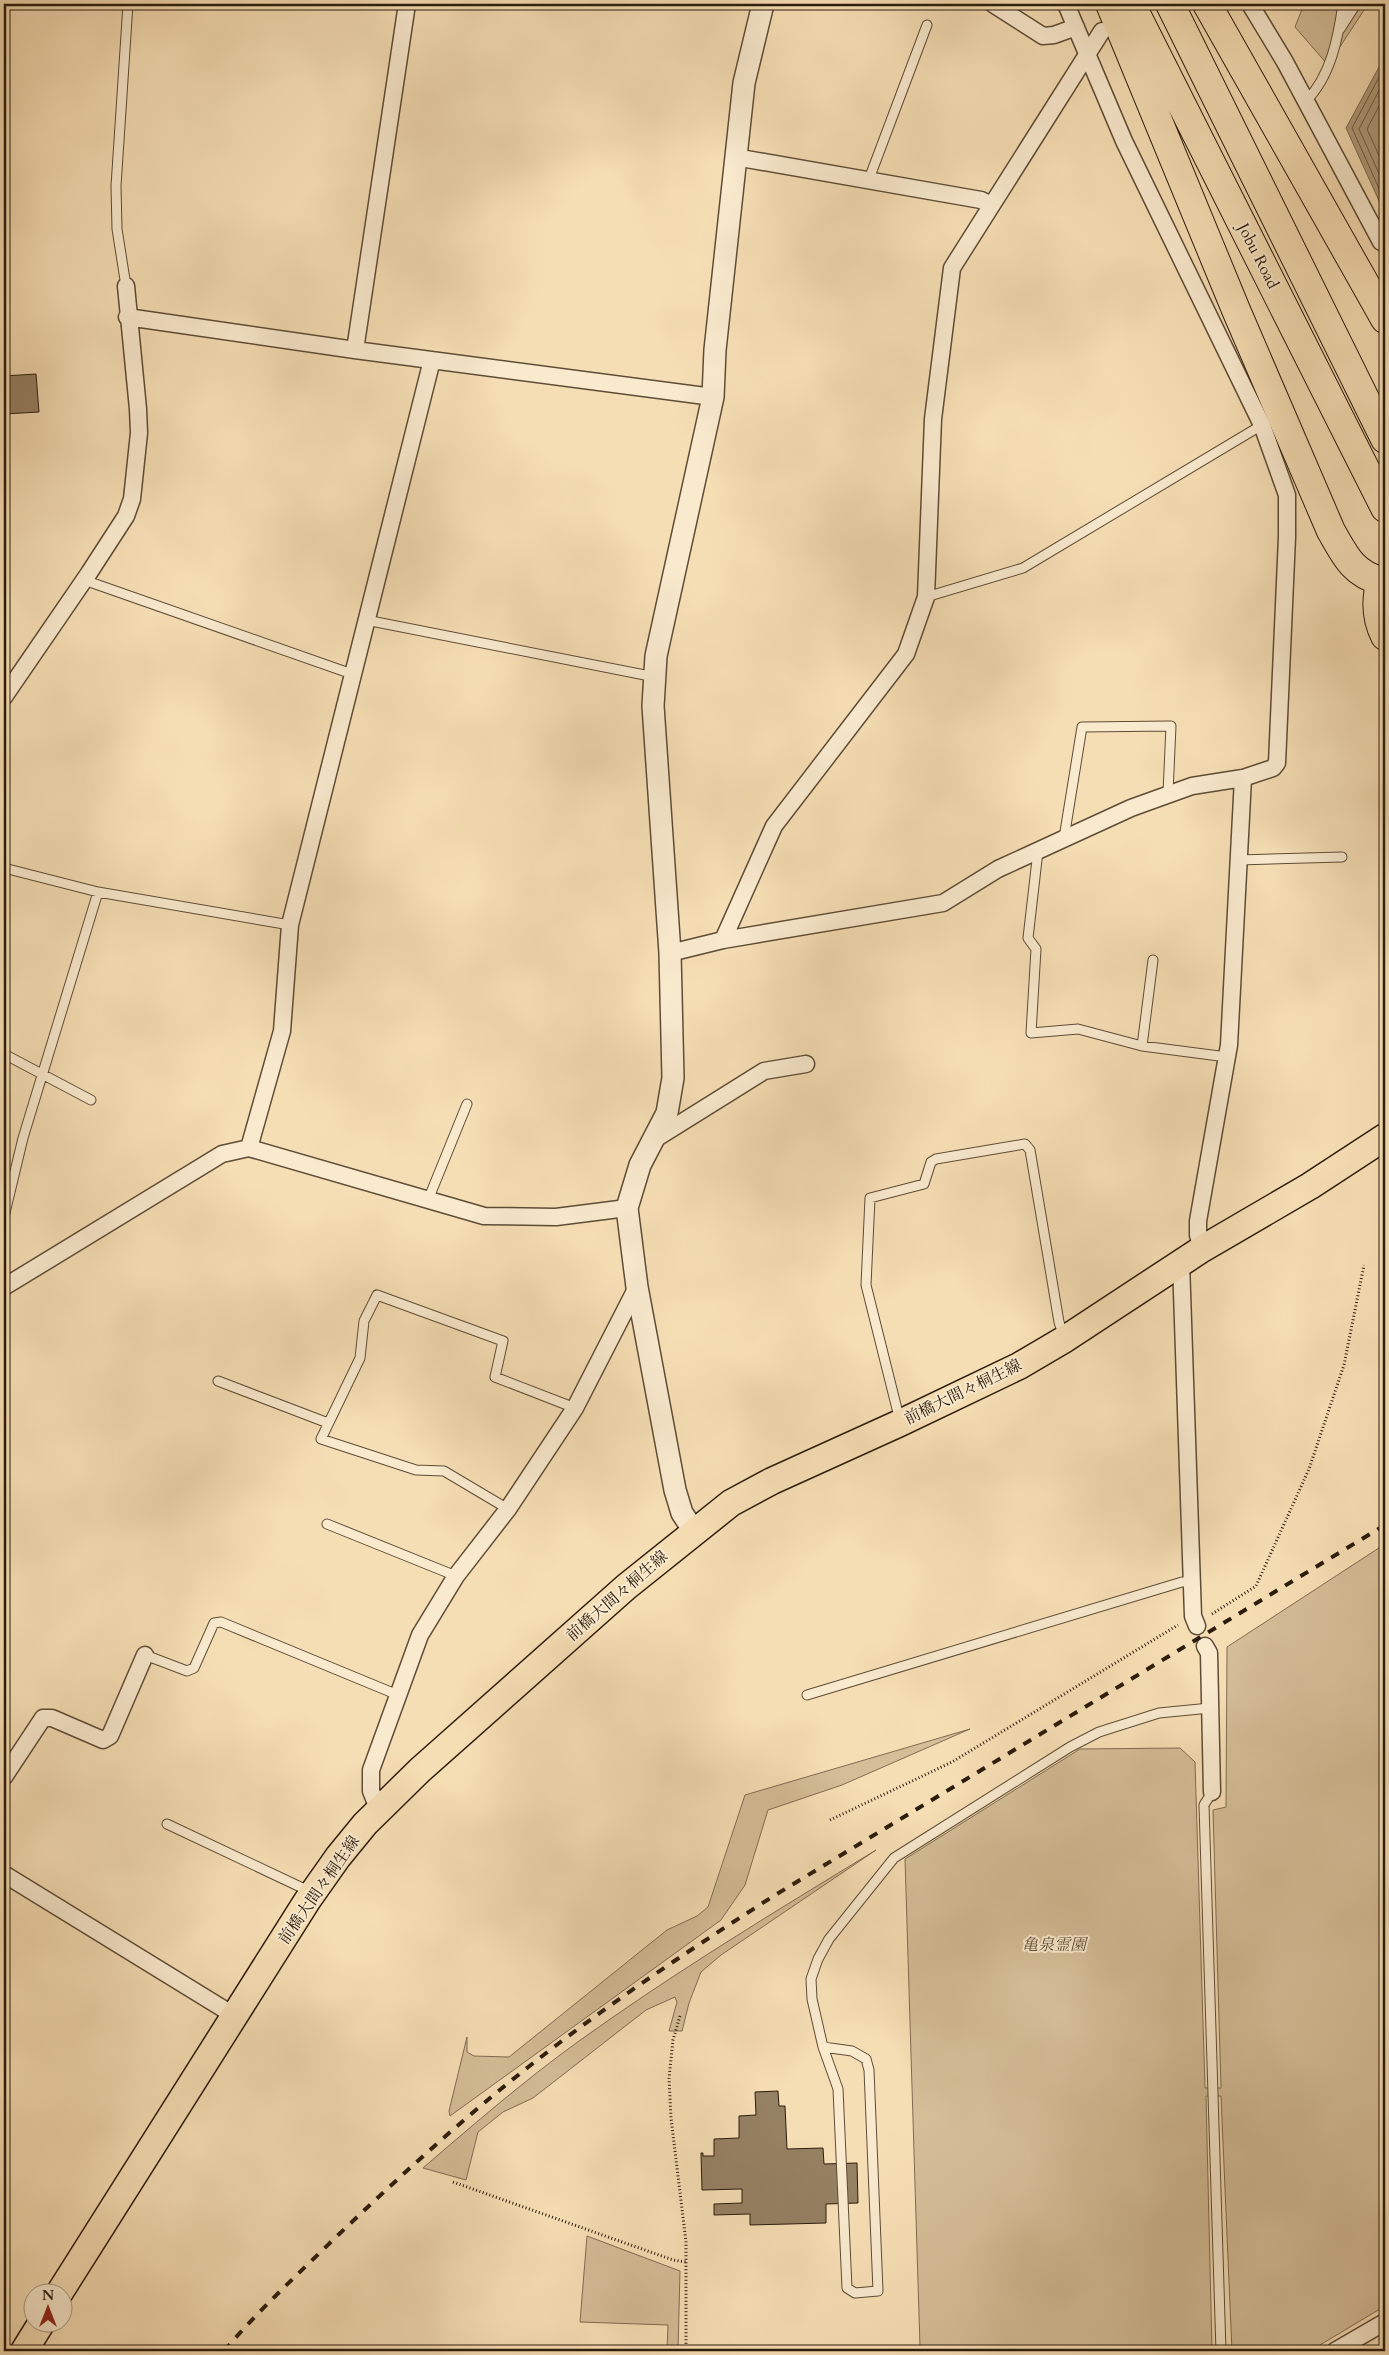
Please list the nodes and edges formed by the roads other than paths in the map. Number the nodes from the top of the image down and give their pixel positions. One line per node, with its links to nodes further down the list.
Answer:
1 (128, 4): 23 (lane)
2 (407, 4): 26 (street)
3 (763, 4): 19 (street)
4 (993, 4): 14 (street)
5 (1066, 4): 14 (street)
6 (1110, 4): 33 (highway)
7 (1132, 4): 31 (highway, Jobu Road)
8 (1170, 4): 30 (highway, Jobu Road)
9 (1207, 4): 25 (highway)
10 (1250, 4): 18 (street)
11 (1342, 4): 16 (lane)
12 (1356, 4): 16 (lane)
13 (927, 25): 20 (lane)
14 (1076, 27): 17 (street)
15 (1102, 30): 17 (street)
16 (1338, 33): 18 (lane)
17 (1088, 54): 21 (street); 29 (street)
18 (1306, 101): 22 (street)
19 (735, 157): 20 (street); 28 (street)
20 (869, 179): 21 (street)
21 (991, 205): 34 (street)
22 (1383, 246)
23 (126, 286): 24 (street)
24 (127, 317): 26 (street); 32 (street)
25 (1385, 319)
26 (355, 350): 27 (street)
27 (432, 360): 28 (street); 35 (street)
28 (713, 398): 38 (street)
29 (1262, 425): 34 (lane); 40 (street)
30 (1385, 439)
31 (1385, 508)
32 (84, 580): 37 (lane); 39 (street)
33 (1383, 580): 36 (highway)
34 (926, 597): 49 (street)
35 (366, 620): 37 (street); 38 (lane)
36 (1385, 636)
37 (352, 674): 48 (street)
38 (655, 677): 50 (street)
39 (4, 697)
40 (1243, 778): 41 (street); 45 (street)
41 (1168, 793): 42 (street); 42 (lane)
42 (1064, 838): 43 (street)
43 (1038, 851): 49 (street); 52 (lane)
44 (1342, 857): 45 (lane)
45 (1238, 860): 54 (street)
46 (4, 868): 47 (lane)
47 (98, 892): 48 (lane); 56 (lane)
48 (290, 925): 61 (street)
49 (723, 940): 50 (street)
50 (670, 953): 60 (street)
51 (1153, 960): 52 (lane)
52 (1142, 1046): 54 (lane)
53 (4, 1054): 56 (lane)
54 (1227, 1057): 65 (street)
55 (806, 1064): 60 (street)
56 (43, 1073): 57 (lane); 64 (lane)
57 (91, 1100)
58 (467, 1104): 62 (lane)
59 (1385, 1137): 65 (main road, 前橋大間々桐生線)
60 (652, 1141): 63 (street)
61 (249, 1148): 62 (street); 66 (street)
62 (428, 1200): 63 (street)
63 (627, 1208): 67 (street)
64 (4, 1217)
65 (1191, 1256): 68 (main road, 前橋大間々桐生線); 77 (street)
66 (4, 1287)
67 (637, 1287): 70 (street); 75 (street)
68 (1065, 1339): 72 (main road, 前橋大間々桐生線); 72 (lane)
69 (218, 1382): 71 (lane)
70 (575, 1408): 71 (lane); 73 (street)
71 (328, 1423): 73 (lane)
72 (900, 1423): 75 (main road, 前橋大間々桐生線)
73 (508, 1509): 76 (street)
74 (327, 1524): 76 (lane)
75 (694, 1531): 86 (main road, 前橋大間々桐生線)
76 (456, 1576): 81 (street)
77 (1193, 1582): 78 (street); 82 (lane)
78 (1196, 1626)
79 (1205, 1646): 83 (street)
80 (145, 1655): 81 (lane); 84 (street)
81 (398, 1694): 86 (street)
82 (807, 1694)
83 (1210, 1708): 85 (street); 91 (lane)
84 (4, 1777)
85 (1212, 1792): 96 (lane)
86 (379, 1811): 89 (main road, 前橋大間々桐生線)
87 (167, 1824): 89 (lane)
88 (4, 1874): 90 (street)
89 (313, 1893): 90 (main road, 前橋大間々桐生線)
90 (235, 2016): 92 (main road, 前橋大間々桐生線)
91 (823, 2047): 91 (lane)
92 (66, 2282)
93 (1385, 2322): 97 (street)
94 (36, 2332): 95 (main road)
95 (24, 2351)
96 (1220, 2351)
97 (1335, 2351)

